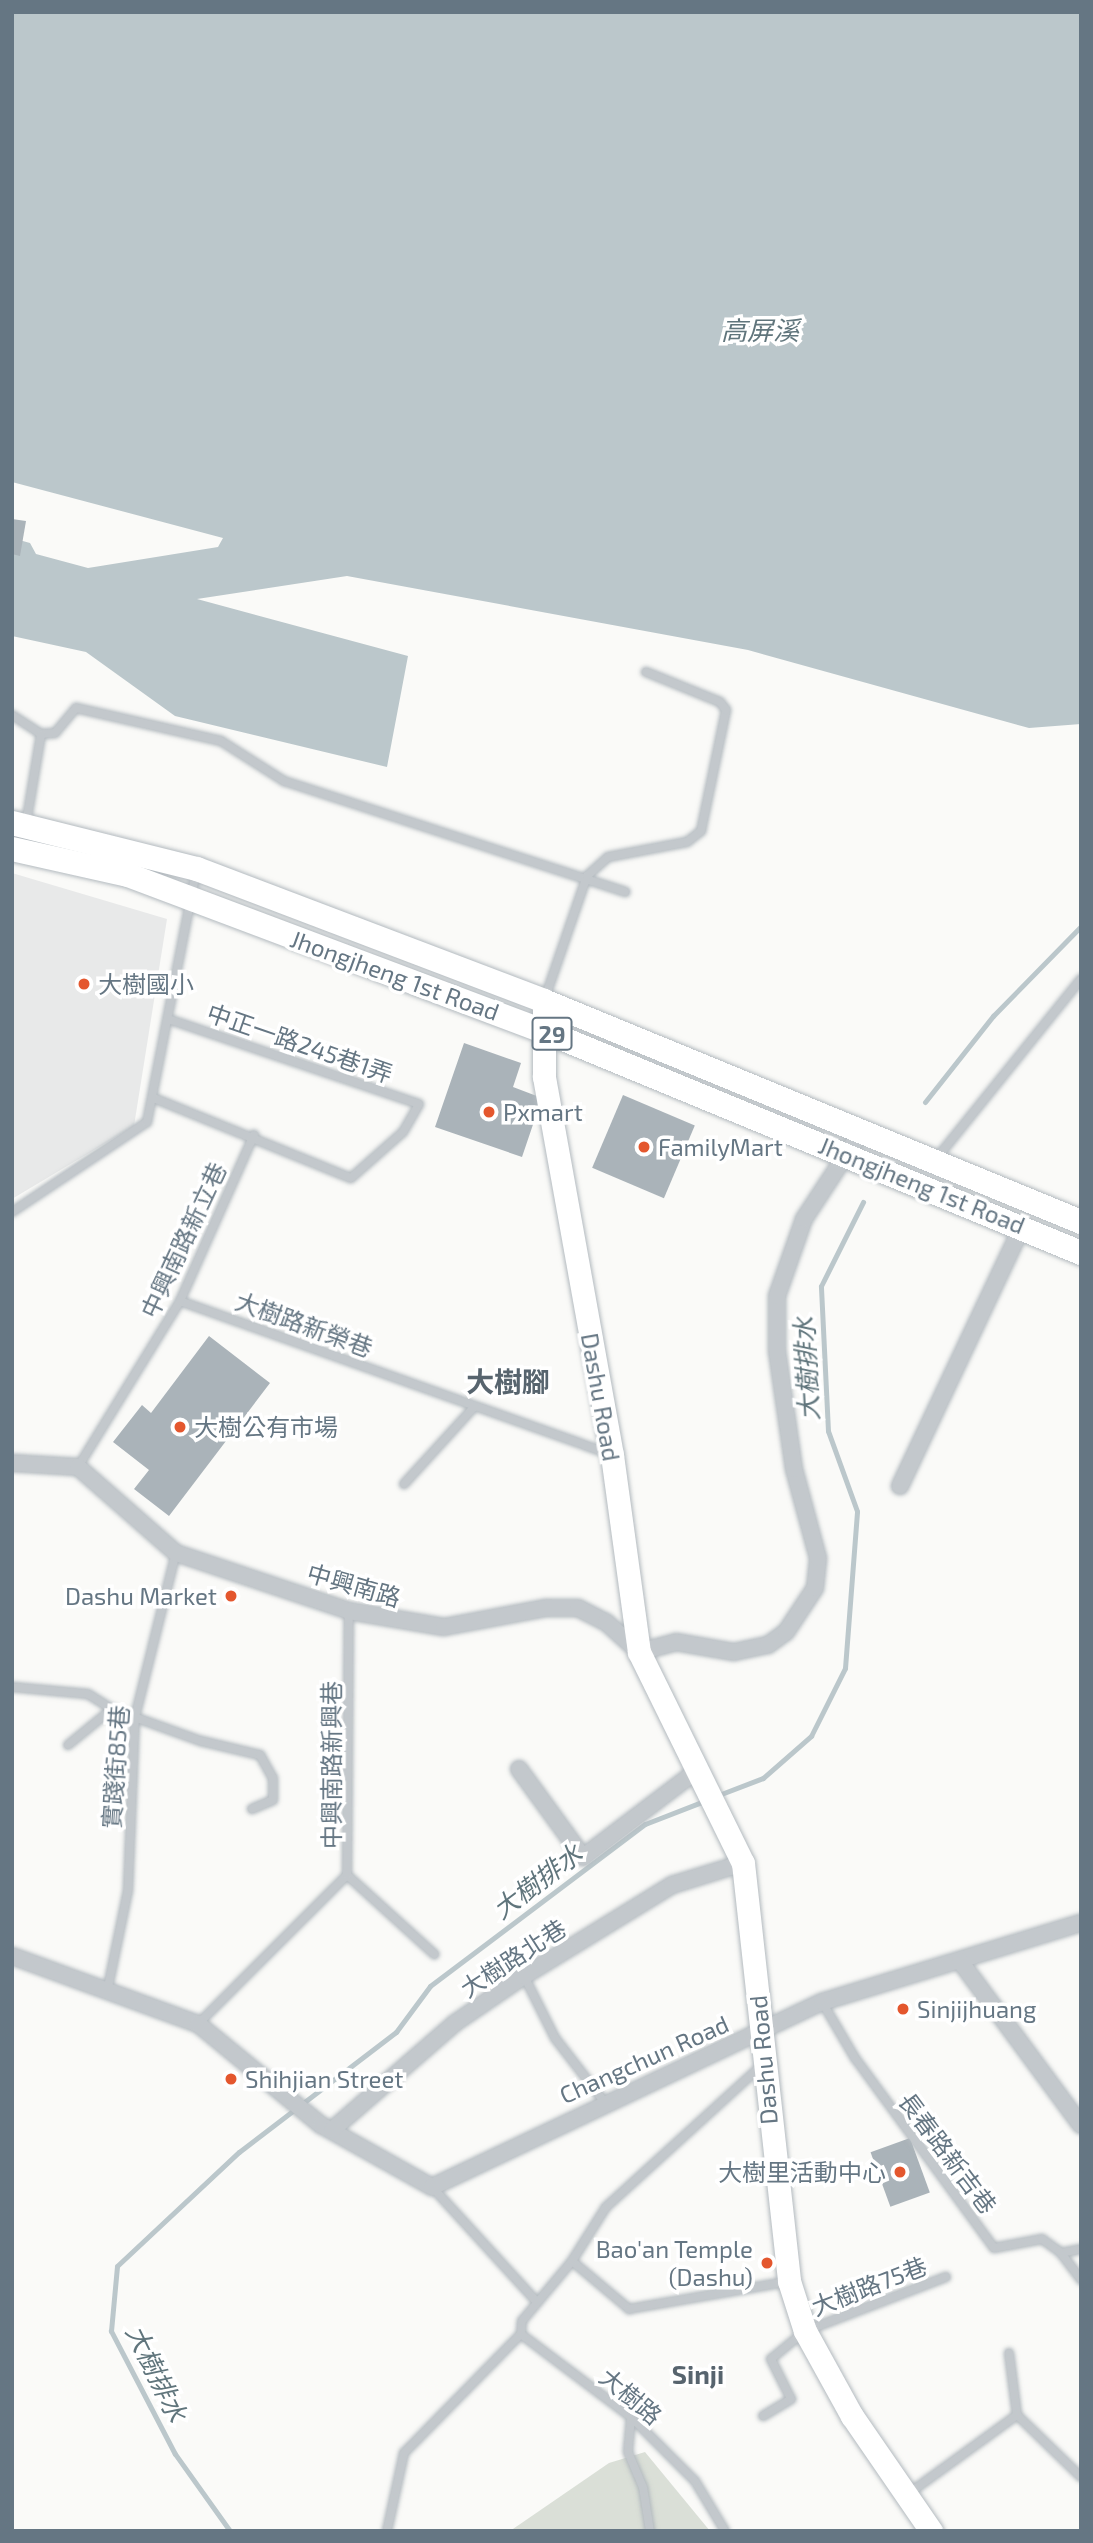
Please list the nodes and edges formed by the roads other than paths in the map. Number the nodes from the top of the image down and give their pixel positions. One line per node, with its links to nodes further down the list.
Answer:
1 (646, 672): 7 (lane)
2 (12, 715): 3 (lane)
3 (41, 734): 4 (lane); 7 (lane)
4 (19, 824): 6 (main road, Jhongjheng 1st Road / 29)
5 (12, 849): 9 (main road, Jhongjheng 1st Road / 29)
6 (197, 869): 9 (lane); 11 (main road, Jhongjheng 1st Road / 29)
7 (587, 876): 8 (lane); 11 (lane)
8 (625, 891)
9 (188, 899): 12 (lane); 13 (main road, Jhongjheng 1st Road / 29)
10 (1081, 979): 18 (lane)
11 (544, 1000): 13 (street, Dashu Road); 15 (main road, Jhongjheng 1st Road / 29)
12 (169, 1019): 14 (lane); 16 (lane, 中正一路245巷1弄)
13 (544, 1031): 17 (main road, Jhongjheng 1st Road / 29); 25 (street, Dashu Road)
14 (156, 1099): 16 (lane); 19 (lane)
15 (863, 1129): 17 (street); 18 (main road, Jhongjheng 1st Road / 29)
16 (254, 1135): 23 (lane, 中興南路新立巷)
17 (847, 1154): 21 (main road, Jhongjheng 1st Road / 29); 32 (street)
18 (935, 1160): 20 (main road, Jhongjheng 1st Road / 29)
19 (12, 1212)
20 (1081, 1222)
21 (1023, 1226): 22 (main road, Jhongjheng 1st Road / 29); 29 (street)
22 (1081, 1253)
23 (180, 1301): 24 (lane, 大樹路新榮巷); 27 (lane, 中興南路新立巷)
24 (475, 1406): 25 (lane, 大樹路新榮巷); 28 (lane)
25 (612, 1454): 32 (street, Dashu Road)
26 (12, 1463): 27 (street)
27 (78, 1467): 30 (street, 中興南路)
28 (404, 1484)
29 (900, 1486)
30 (176, 1553): 31 (street, 中興南路); 35 (lane, 實踐街85巷)
31 (349, 1611): 32 (street, 中興南路); 41 (lane, 中興南路新興巷)
32 (639, 1652): 38 (street, Dashu Road)
33 (12, 1687): 34 (lane)
34 (112, 1710): 35 (lane); 36 (lane)
35 (135, 1717): 39 (lane); 47 (lane, 實踐街85巷)
36 (68, 1745)
37 (519, 1769): 38 (street)
38 (698, 1777): 40 (street, Dashu Road)
39 (252, 1809)
40 (740, 1854): 46 (street, 大樹路北巷); 50 (street, Dashu Road)
41 (347, 1875): 43 (lane); 49 (lane, 中興南路新興巷)
42 (1081, 1923): 45 (street, Changchun Road)
43 (434, 1954)
44 (12, 1956): 47 (street)
45 (960, 1961): 48 (street, Changchun Road); 53 (street)
46 (524, 1976): 52 (lane); 54 (street, 大樹路北巷)
47 (108, 1987): 49 (street)
48 (822, 2001): 50 (street, Changchun Road); 57 (lane, 長春路新吉巷)
49 (198, 2024): 54 (street)
50 (762, 2031): 51 (street, Dashu Road); 52 (street, Changchun Road)
51 (761, 2066): 58 (lane); 61 (street, Dashu Road)
52 (603, 2100): 55 (street, Changchun Road)
53 (1081, 2125)
54 (326, 2127): 55 (street)
55 (432, 2187): 62 (lane)
56 (1081, 2249): 57 (lane)
57 (1060, 2253): 60 (lane)
58 (572, 2261): 61 (lane); 62 (lane)
59 (946, 2277): 63 (lane, 大樹路75巷)
60 (1081, 2280)
61 (789, 2281): 63 (street, Dashu Road)
62 (537, 2302): 64 (lane)
63 (805, 2331): 67 (lane, 大樹路75巷); 70 (street, Dashu Road)
64 (521, 2334): 68 (lane, 大樹路); 71 (lane)
65 (1009, 2353): 66 (lane)
66 (1017, 2415): 69 (lane); 70 (lane)
67 (763, 2416)
68 (631, 2417): 72 (lane); 73 (lane, 大樹路)
69 (1081, 2477)
70 (906, 2496): 74 (street, Dashu Road)
71 (387, 2531)
72 (650, 2531)
73 (725, 2531)
74 (931, 2531)

